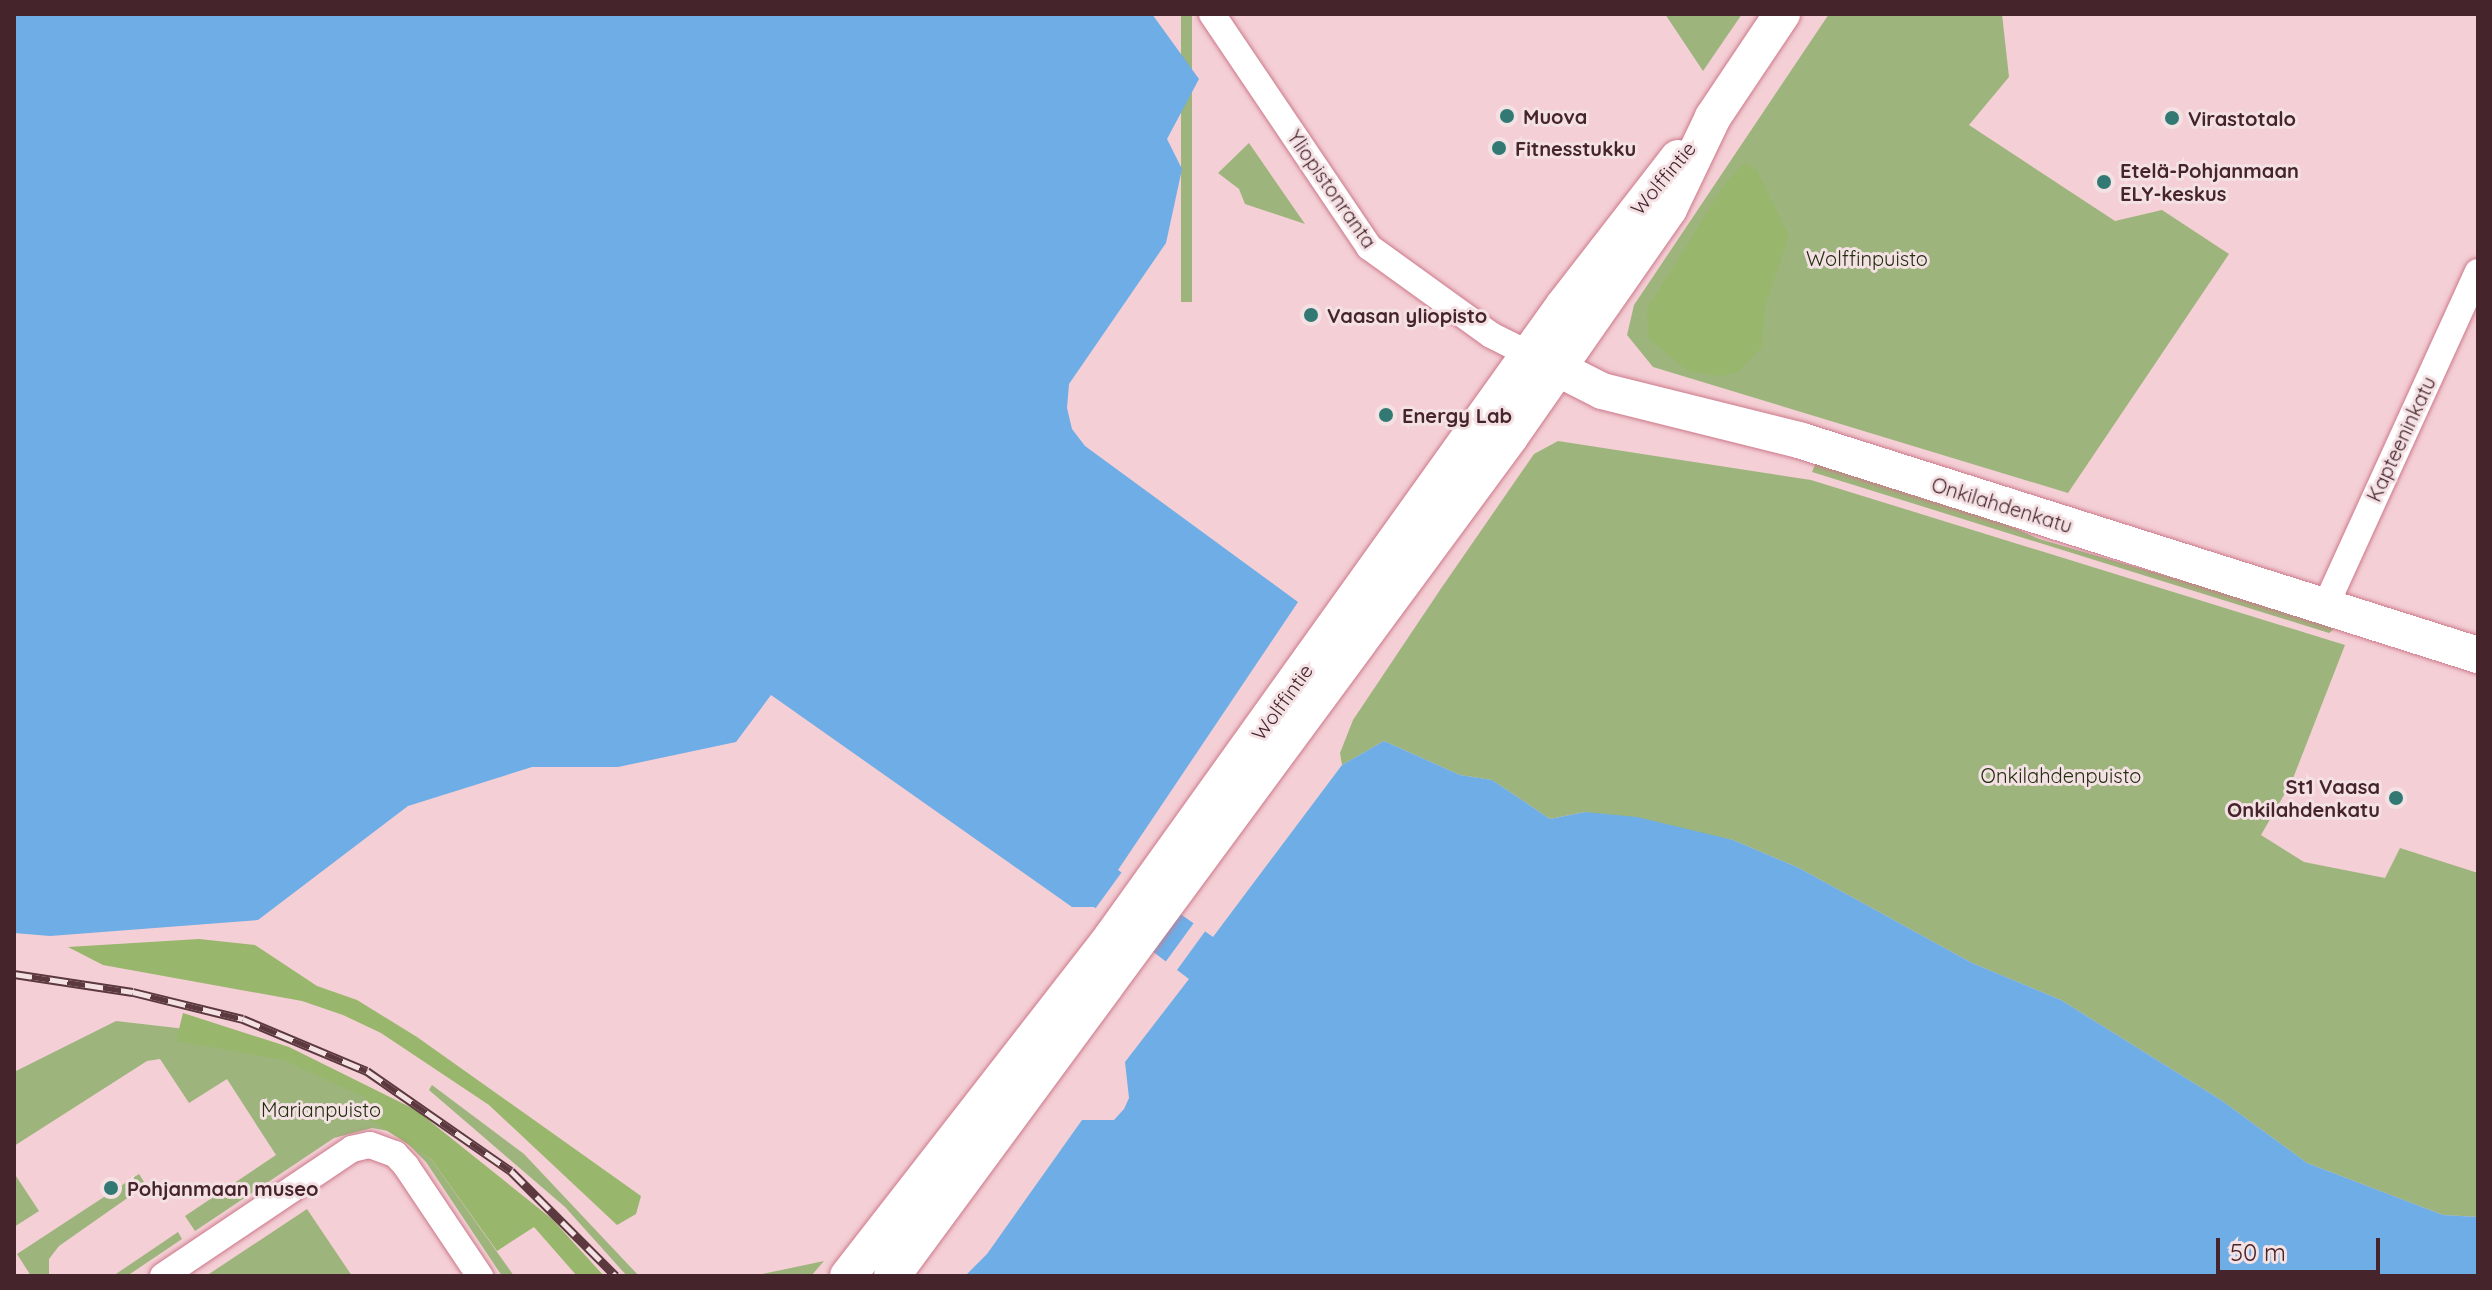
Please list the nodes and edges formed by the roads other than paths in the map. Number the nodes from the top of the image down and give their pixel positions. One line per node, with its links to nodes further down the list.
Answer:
1 (1212, 14): 5 (street, Yliopistonranta)
2 (1782, 14): 5 (main road, Wolffintie)
3 (2478, 272): 4 (street, Kapteeninkatu)
4 (2470, 311): 6 (street, Kapteeninkatu)
5 (1543, 362): 6 (main road, Onkilahdenkatu); 8 (main road, Wolffintie)
6 (2325, 607): 7 (main road, Onkilahdenkatu)
7 (2478, 655)
8 (1121, 946): 11 (main road, Wolffintie); 12 (main road, Wolffintie)
9 (163, 1276): 10 (street)
10 (480, 1276)
11 (848, 1276)
12 (892, 1276)

